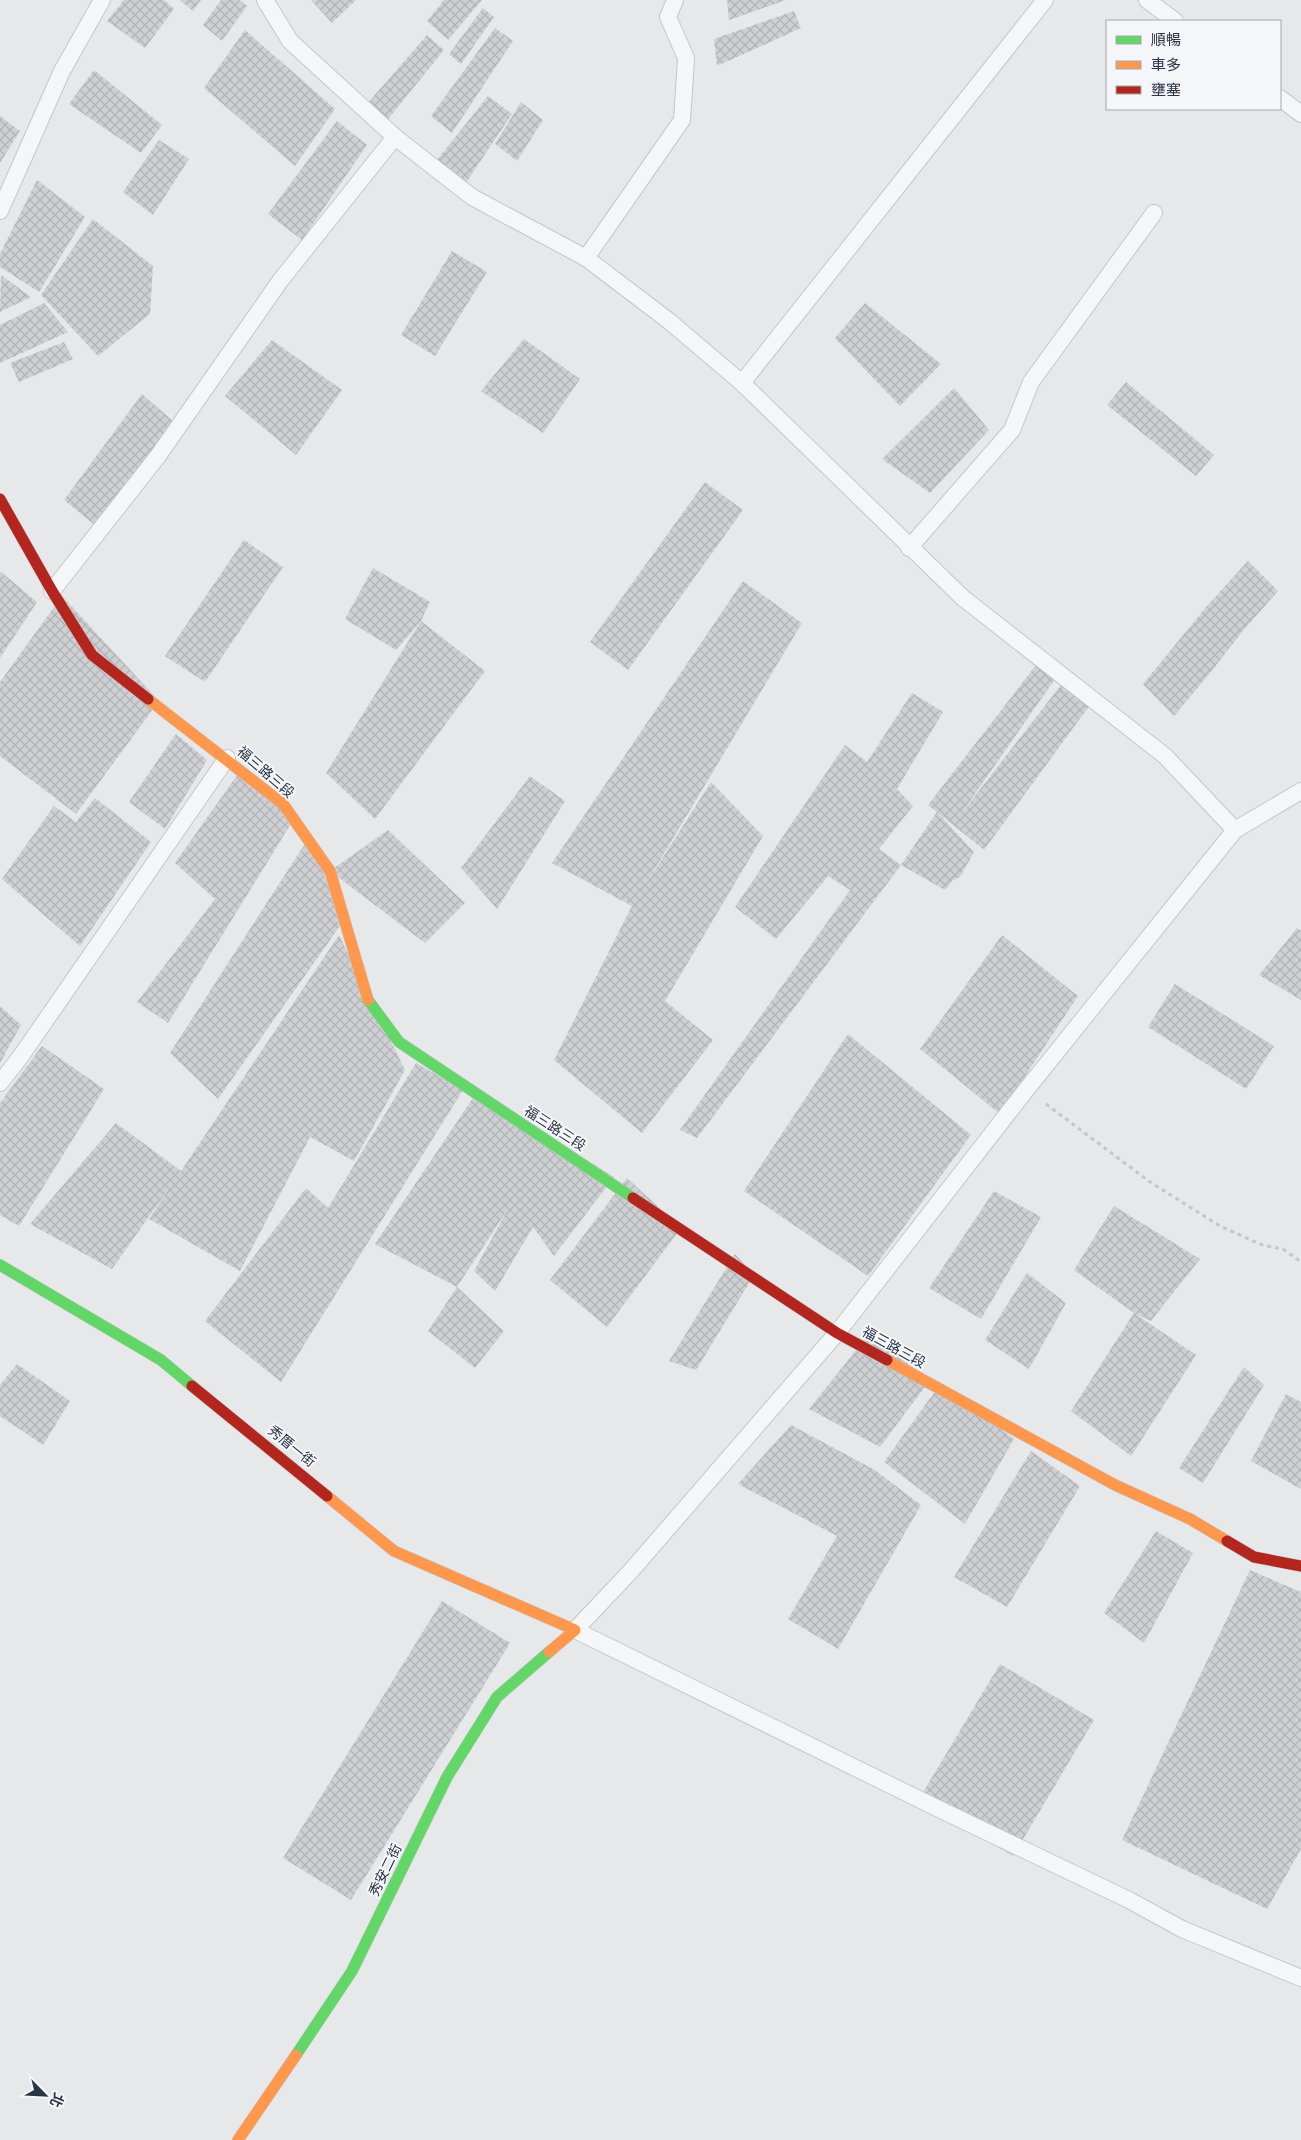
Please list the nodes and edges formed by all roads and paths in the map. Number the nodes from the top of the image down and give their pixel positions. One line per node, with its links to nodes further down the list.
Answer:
1 (102, 0): 10 (lane)
2 (265, 0): 9 (lane)
3 (675, 0): 12 (lane)
4 (1045, 0): 13 (lane)
5 (1147, 0): 6 (lane)
6 (1175, 20)
7 (1281, 99): 8 (lane)
8 (1301, 114)
9 (396, 137): 12 (lane); 16 (lane)
10 (0, 211)
11 (1154, 213): 15 (lane)
12 (586, 258): 13 (lane)
13 (742, 383): 15 (lane)
14 (0, 499): 16 (street, 福三路三段)
15 (909, 548): 19 (lane)
16 (52, 591): 17 (street, 福三路三段)
17 (227, 758): 20 (lane); 24 (street, 福三路三段)
18 (1301, 791): 19 (lane)
19 (1235, 830): 21 (lane)
20 (0, 1082)
21 (1026, 1090): 22 (path); 24 (lane)
22 (1301, 1262)
23 (0, 1265): 26 (street, 秀厝一街)
24 (837, 1333): 25 (street, 福三路三段); 26 (lane)
25 (1301, 1566)
26 (575, 1630): 27 (lane); 28 (street, 秀安二街)
27 (1301, 1978)
28 (238, 2140)

